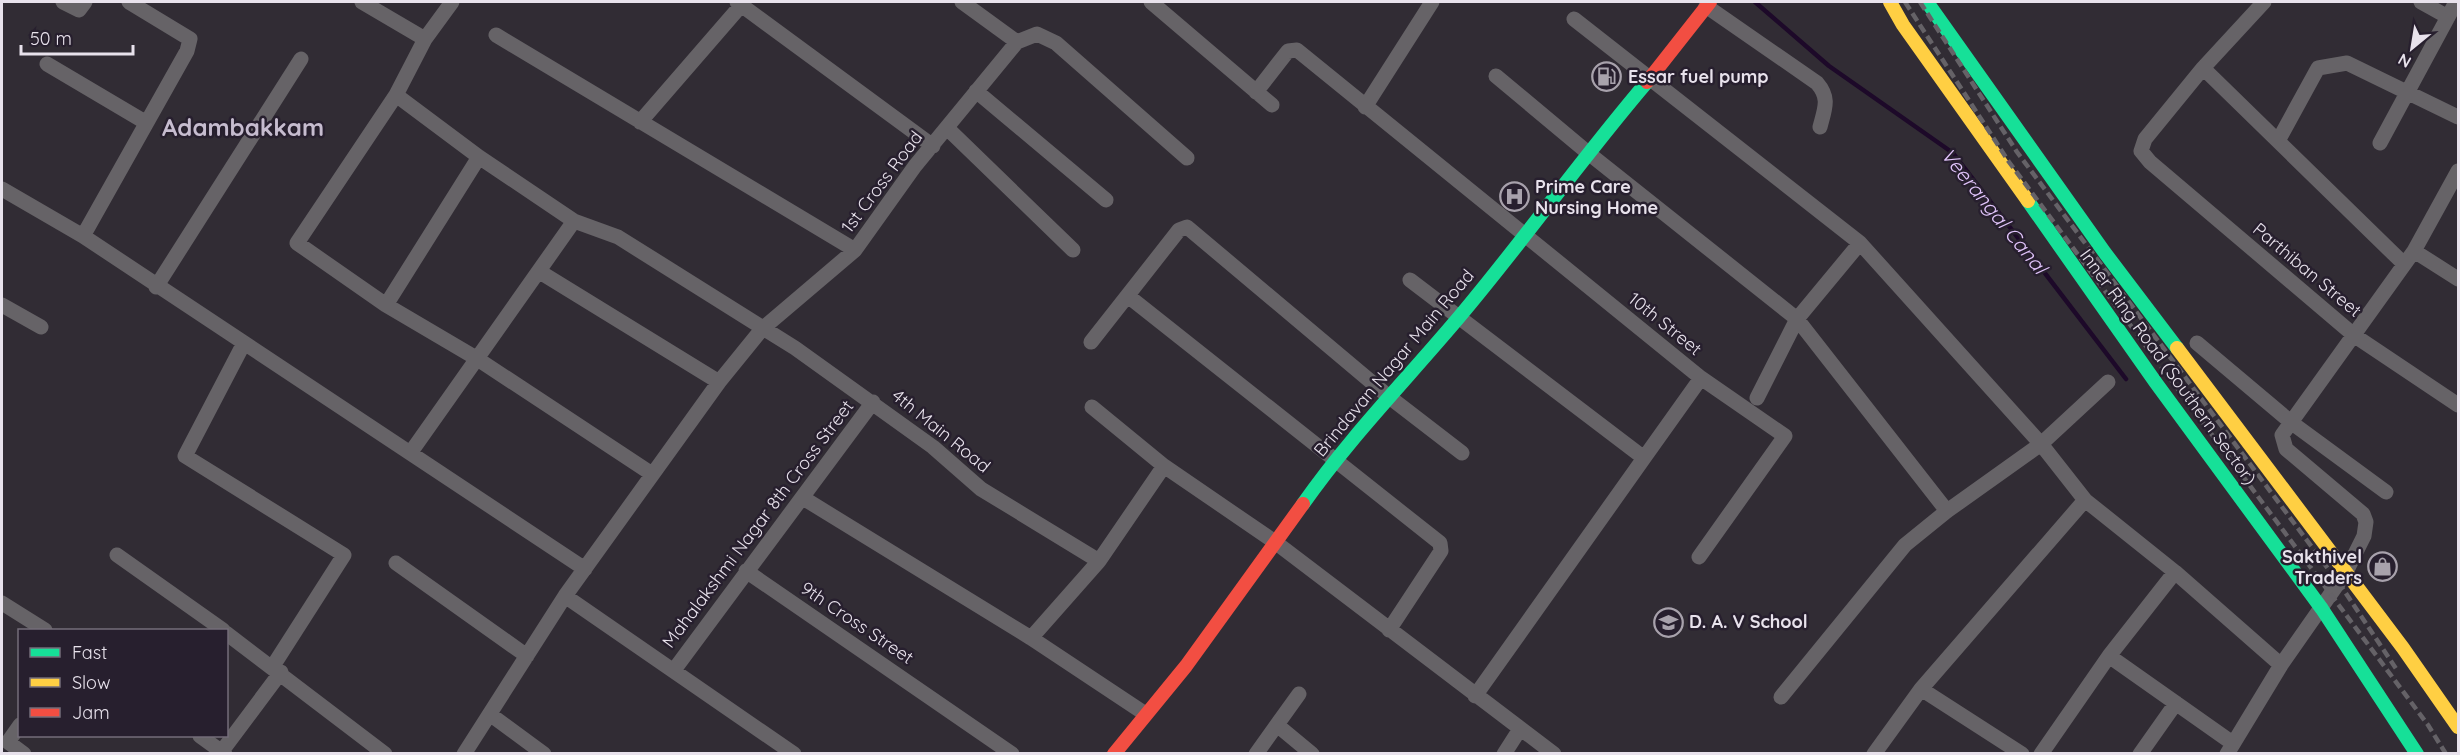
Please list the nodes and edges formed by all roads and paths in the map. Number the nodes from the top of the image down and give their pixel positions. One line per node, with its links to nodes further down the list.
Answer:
1 (63, 2): 2 (street)
2 (85, 2)
3 (129, 2): 33 (street)
4 (362, 2): 19 (street)
5 (452, 2): 19 (street)
6 (741, 2): 34 (street); 39 (street)
7 (962, 2): 20 (street)
8 (1150, 2): 28 (street)
9 (1432, 2): 31 (street)
10 (1890, 2): 15 (main road, Inner Ring Road (Southern Sector))
11 (2264, 2): 23 (street)
12 (2421, 2): 16 (street)
13 (2456, 2): 16 (street)
14 (1708, 4): 25 (main road, Brindavan Nagar Main Road); 35 (street)
15 (1920, 14): 99 (main road, Inner Ring Road (Southern Sector)); 102 (main road, Inner Ring Road (Southern Sector))
16 (2448, 16): 27 (street)
17 (1574, 19): 25 (street)
18 (496, 35): 34 (street)
19 (425, 39): 29 (street)
20 (1017, 42): 26 (street, 1st Cross Road); 42 (street)
21 (301, 59): 58 (street)
22 (47, 64): 33 (street)
23 (2203, 68): 37 (street); 66 (street, Parthiban Street)
24 (1496, 76): 40 (street)
25 (1651, 77): 40 (main road, Brindavan Nagar Main Road); 50 (street)
26 (976, 91): 36 (street, 1st Cross Road); 45 (street)
27 (2409, 91): 32 (street); 37 (street); 38 (street)
28 (1256, 92): 30 (street); 31 (street, 10th Street)
29 (396, 95): 41 (street, 4th Main Road); 61 (street)
30 (1272, 105)
31 (1365, 107): 49 (street, 10th Street)
32 (2458, 117)
33 (145, 122): 48 (street)
34 (640, 122): 51 (street)
35 (1820, 127)
36 (948, 129): 39 (street, 1st Cross Road); 52 (street)
37 (2278, 141): 54 (street)
38 (2380, 143)
39 (933, 146): 51 (street, 1st Cross Road)
40 (1587, 152): 49 (main road, Brindavan Nagar Main Road); 63 (street)
41 (478, 156): 47 (street, 4th Main Road); 61 (street)
42 (1186, 158)
43 (2458, 171): 53 (street)
44 (6, 191): 46 (street); 48 (street)
45 (1106, 200)
46 (2, 208)
47 (574, 221): 55 (street); 65 (street, 4th Main Road)
48 (83, 236): 58 (street)
49 (1524, 237): 62 (main road, Brindavan Nagar Main Road); 71 (street, 10th Street)
50 (1860, 243): 63 (street); 80 (street)
51 (855, 250): 65 (street, 1st Cross Road)
52 (1073, 250)
53 (2414, 251): 54 (street); 56 (street)
54 (2404, 264): 66 (street)
55 (540, 272): 70 (street); 72 (street)
56 (2458, 279)
57 (1410, 280): 62 (street)
58 (156, 287): 68 (street)
59 (1128, 296): 67 (street); 74 (street); 84 (street)
60 (2, 305): 64 (street)
61 (386, 305): 70 (street)
62 (1460, 316): 74 (main road, Brindavan Nagar Main Road); 83 (street)
63 (1797, 319): 75 (street); 90 (street)
64 (41, 327)
65 (762, 329): 72 (street, 1st Cross Road); 76 (street, 4th Main Road)
66 (2355, 336): 77 (street, Parthiban Street); 79 (street)
67 (1091, 342)
68 (244, 343): 81 (street); 111 (street)
69 (2197, 343): 79 (street)
70 (476, 358): 81 (street); 86 (street)
71 (1701, 378): 83 (street); 93 (street, 10th Street)
72 (719, 382): 86 (street, 1st Cross Road)
73 (2108, 382): 80 (street)
74 (1388, 396): 82 (street); 84 (main road, Brindavan Nagar Main Road)
75 (1757, 398)
76 (873, 402): 88 (street, Mahalakshmi Nagar 8th Cross Street); 94 (street, 4th Main Road)
77 (2458, 405)
78 (1092, 407): 85 (street)
79 (2295, 419): 87 (street); 99 (street)
80 (2041, 444): 89 (street); 90 (street)
81 (411, 452): 96 (street)
82 (1462, 453)
83 (1644, 458): 115 (street)
84 (1334, 460): 91 (main road, Brindavan Nagar Main Road); 105 (street)
85 (1164, 466): 91 (street); 94 (street)
86 (652, 474): 96 (street, 1st Cross Road)
87 (2386, 492)
88 (803, 498): 97 (street, Mahalakshmi Nagar 8th Cross Street); 107 (street)
89 (2085, 500): 98 (street); 113 (street)
90 (1947, 511): 116 (street)
91 (1275, 542): 105 (street); 118 (main road, Brindavan Nagar Main Road)
92 (117, 555): 104 (street)
93 (1699, 557)
94 (1100, 561): 107 (street)
95 (396, 563): 108 (street)
96 (585, 569): 100 (street, 1st Cross Road)
97 (746, 571): 112 (street, Mahalakshmi Nagar 8th Cross Street); 132 (street, 9th Cross Street)
98 (2175, 572): 109 (street); 110 (street)
99 (2346, 572): 102 (street); 121 (main road, Inner Ring Road (Southern Sector))
100 (565, 596): 108 (street, 1st Cross Road); 112 (street)
101 (2, 603): 103 (street)
102 (2322, 609): 110 (street); 142 (main road, Inner Ring Road (Southern Sector))
103 (43, 629)
104 (221, 629)
105 (1389, 630): 115 (street)
106 (228, 634): 111 (street)
107 (1031, 638): 118 (street)
108 (527, 656): 119 (street, 1st Cross Road)
109 (2109, 656): 117 (street); 140 (street)
110 (2281, 665): 125 (street)
111 (277, 669): 126 (street); 128 (street)
112 (674, 670): 131 (street)
113 (1921, 689): 138 (street); 139 (street)
114 (1299, 694): 120 (street)
115 (1475, 696): 123 (street)
116 (1782, 698)
117 (2176, 703): 125 (street); 141 (street)
118 (1144, 713): 133 (main road, Brindavan Nagar Main Road)
119 (491, 715): 129 (street, 1st Cross Road); 130 (street)
120 (1277, 725): 134 (street); 135 (street)
121 (2458, 727)
122 (18, 728): 127 (street)
123 (1521, 729): 136 (street); 137 (street)
124 (203, 737): 126 (street)
125 (2229, 748)
126 (224, 752)
127 (24, 753)
128 (385, 753)
129 (464, 753)
130 (544, 753)
131 (794, 753)
132 (1012, 753)
133 (1114, 753)
134 (1256, 753)
135 (1312, 753)
136 (1504, 753)
137 (1554, 753)
138 (1874, 753)
139 (2022, 753)
140 (2041, 753)
141 (2140, 753)
142 (2416, 753)

